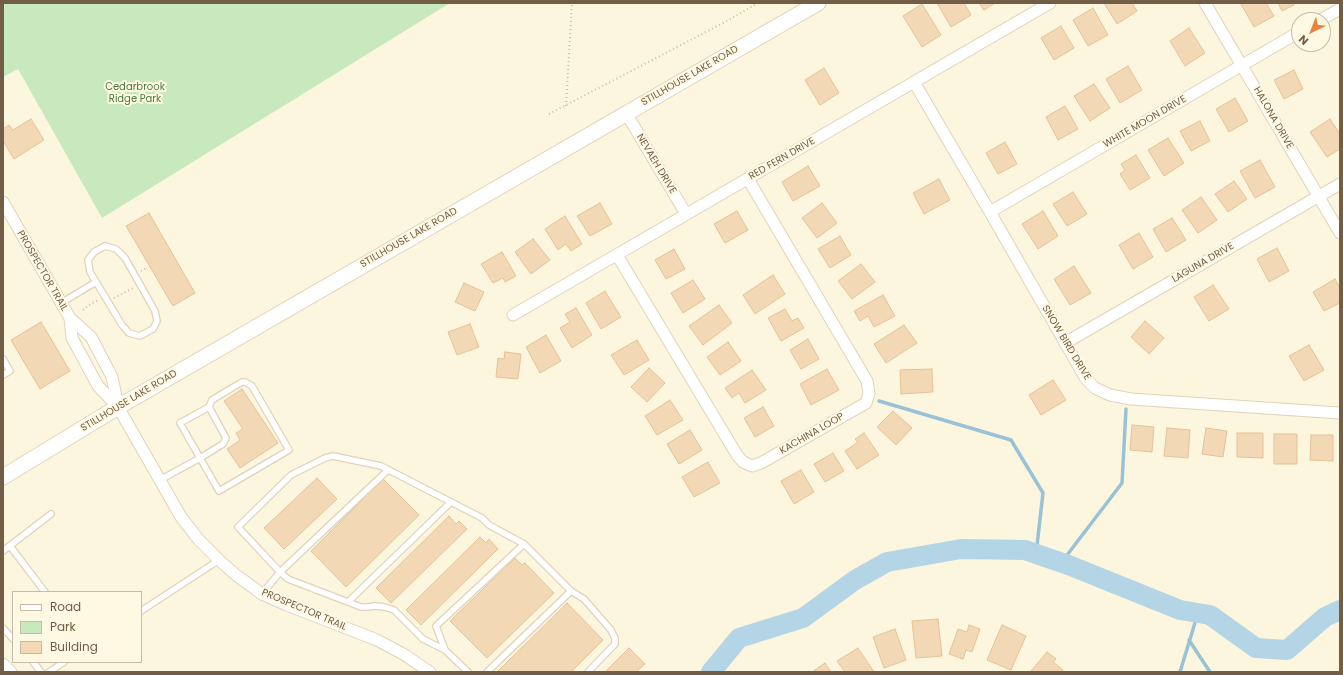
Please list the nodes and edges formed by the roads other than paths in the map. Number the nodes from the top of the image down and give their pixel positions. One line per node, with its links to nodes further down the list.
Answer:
1 (818, 3): 9 (main road, STILLHOUSE LAKE ROAD)
2 (1050, 3): 8 (street, RED FERN DRIVE)
3 (1205, 3): 7 (street, HALONA DRIVE)
4 (1340, 8): 5 (street)
5 (1331, 13)
6 (1291, 37): 7 (street, WHITE MOON DRIVE)
7 (1242, 66): 12 (street, HALONA DRIVE); 14 (street, WHITE MOON DRIVE)
8 (914, 82): 10 (street, RED FERN DRIVE); 14 (street, SNOW BIRD DRIVE)
9 (626, 113): 15 (street, NEVAEH DRIVE); 25 (main road, STILLHOUSE LAKE ROAD)
10 (748, 179): 15 (street, RED FERN DRIVE); 17 (street, KACHINA LOOP)
11 (1340, 184): 12 (street, LAGUNA DRIVE)
12 (1318, 196): 16 (street, HALONA DRIVE); 22 (street, LAGUNA DRIVE)
13 (3, 202): 19 (street, PROSPECTOR TRAIL)
14 (990, 212): 22 (street, SNOW BIRD DRIVE)
15 (686, 214): 17 (street, RED FERN DRIVE)
16 (1340, 233)
17 (617, 255): 20 (street, RED FERN DRIVE)
18 (96, 282): 18 (lane); 19 (lane)
19 (61, 303): 21 (street, PROSPECTOR TRAIL)
20 (513, 315)
21 (70, 318): 25 (street, PROSPECTOR TRAIL); 25 (street, PROSPECTOR TRAIL)
22 (1065, 343): 27 (street, SNOW BIRD DRIVE)
23 (3, 359): 24 (lane)
24 (3, 376)
25 (118, 407): 30 (main road, STILLHOUSE LAKE ROAD); 31 (street, PROSPECTOR TRAIL)
26 (209, 407): 28 (lane); 28 (lane); 28 (lane)
27 (1340, 413)
28 (200, 458): 31 (lane)
29 (388, 470): 32 (lane); 38 (lane); 38 (lane)
30 (3, 477)
31 (160, 480): 37 (street, PROSPECTOR TRAIL)
32 (451, 502): 34 (lane); 42 (lane)
33 (51, 514): 35 (lane)
34 (524, 544): 40 (lane); 46 (lane)
35 (10, 546): 36 (lane); 39 (lane)
36 (3, 551)
37 (219, 560): 41 (street, PROSPECTOR TRAIL); 43 (lane)
38 (280, 572): 41 (lane); 42 (lane)
39 (43, 591)
40 (571, 591): 55 (lane); 56 (lane)
41 (262, 594): 50 (street, PROSPECTOR TRAIL)
42 (348, 602): 46 (lane)
43 (142, 610)
44 (3, 628): 45 (lane)
45 (12, 638)
46 (445, 650): 54 (lane)
47 (34, 663): 52 (lane)
48 (62, 663): 53 (lane)
49 (3, 664): 51 (street)
50 (426, 671)
51 (11, 672)
52 (41, 672)
53 (49, 672)
54 (468, 672)
55 (487, 672)
56 (588, 672)

